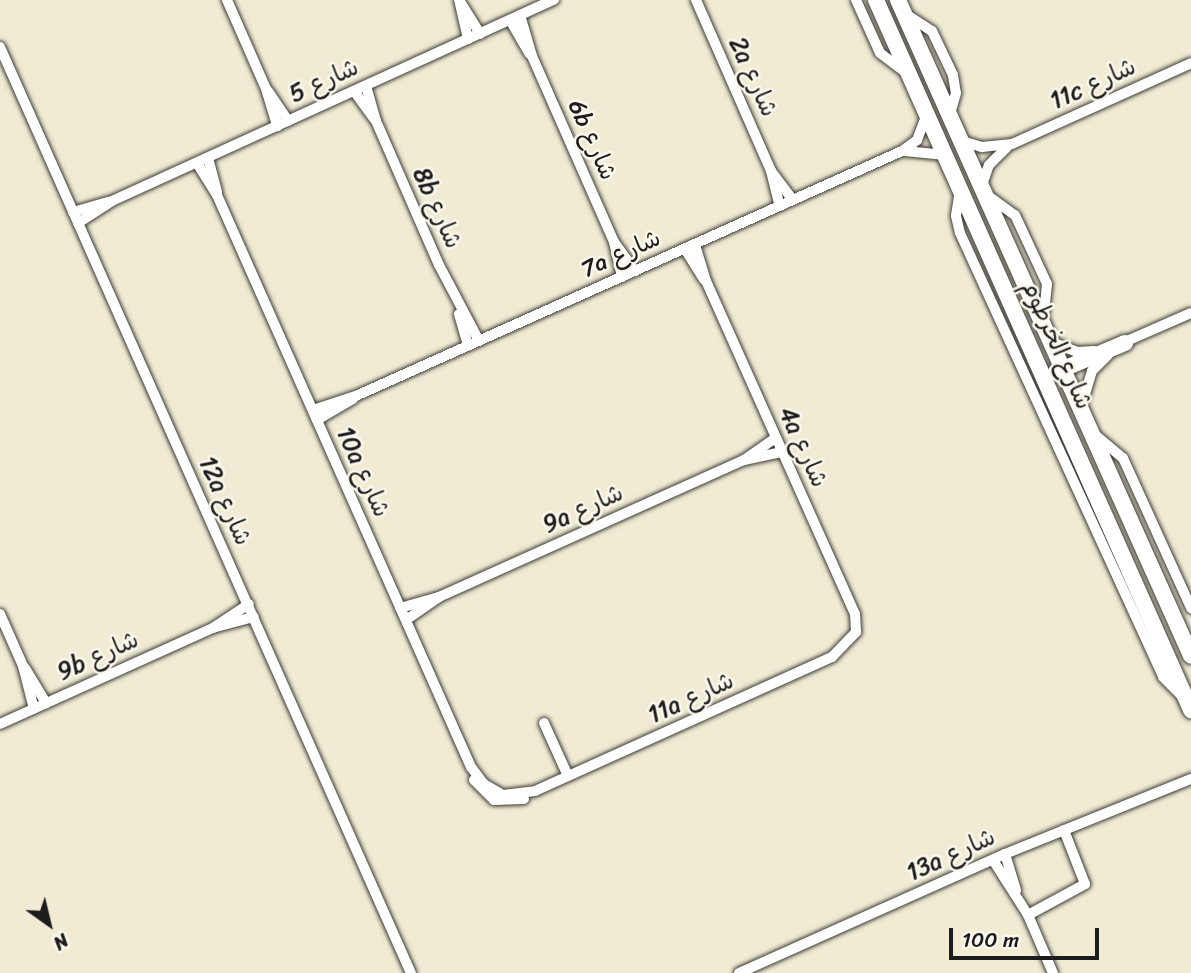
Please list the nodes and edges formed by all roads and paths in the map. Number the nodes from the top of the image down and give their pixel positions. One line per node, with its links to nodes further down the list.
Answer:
1 (227, 0): 19 (street)
2 (554, 0): 8 (street, شارع 5)
3 (696, 0): 25 (street, 2a شارع)
4 (856, 0): 14 (street)
5 (876, 0): 14 (main road, شارع الخرطوم)
6 (460, 1): 9 (street); 10 (street)
7 (901, 6): 20 (main road, شارع الخرطوم)
8 (515, 18): 9 (street, شارع 5); 33 (street, 6b شارع)
9 (480, 34): 10 (street, شارع 5)
10 (468, 39): 15 (street, شارع 5)
11 (1, 50): 13 (street, 12a شارع)
12 (1191, 64): 21 (street, 11c شارع)
13 (4, 66): 31 (street, 12a شارع)
14 (909, 74): 17 (main road, شارع الخرطوم)
15 (366, 86): 16 (street, شارع 5); 18 (street, 8b شارع)
16 (354, 91): 18 (street, 8b شارع); 19 (street, شارع 5)
17 (926, 113): 22 (street, 7a شارع); 23 (main road, شارع الخرطوم)
18 (376, 121): 38 (street, 8b شارع)
19 (282, 124): 24 (street, شارع 5)
20 (962, 141): 21 (street, 11c شارع); 27 (main road, شارع الخرطوم)
21 (1012, 144): 27 (street, 11c شارع)
22 (902, 151): 23 (street, 7a شارع); 28 (street, 7a شارع)
23 (945, 155): 26 (main road, شارع الخرطوم)
24 (202, 160): 29 (street, شارع 5); 46 (street, 10a شارع)
25 (771, 171): 28 (street, 2a شارع); 30 (street, 2a شارع)
26 (960, 187): 35 (main road, شارع الخرطوم); 63 (street)
27 (984, 190): 42 (main road, شارع الخرطوم)
28 (793, 200): 30 (street, 7a شارع)
29 (112, 201): 31 (street, شارع 5); 32 (street, شارع 5)
30 (780, 206): 34 (street, 7a شارع)
31 (73, 212): 32 (street, 12a شارع)
32 (78, 223): 52 (street, 12a شارع)
33 (614, 242): 36 (street, 6b شارع); 37 (street, 6b شارع)
34 (690, 247): 36 (street, 7a شارع); 48 (street, 4a شارع)
35 (996, 264): 44 (main road); 63 (main road, شارع الخرطوم)
36 (635, 271): 37 (street, 7a شارع)
37 (622, 277): 40 (street, 7a شارع)
38 (459, 311): 40 (street, 8b شارع); 43 (street, 8b شارع)
39 (1191, 313): 41 (street)
40 (479, 341): 43 (street, 7a شارع)
41 (1125, 343): 42 (street); 44 (main road); 45 (street)
42 (1054, 344): 44 (main road, شارع الخرطوم)
43 (468, 346): 46 (street, 7a شارع)
44 (1066, 371): 45 (main road, شارع الخرطوم)
45 (1080, 408): 47 (main road, شارع الخرطوم)
46 (315, 415): 53 (street, 10a شارع)
47 (1090, 432): 54 (street); 60 (main road, شارع الخرطوم)
48 (776, 438): 49 (street, 4a شارع); 50 (street, 9a شارع)
49 (782, 452): 50 (street, 9a شارع); 59 (street, 4a شارع)
50 (744, 460): 51 (street, 9a شارع)
51 (439, 597): 53 (street, 9a شارع); 57 (street, 9a شارع)
52 (249, 604): 56 (street, 12a شارع); 58 (street, 9b شارع)
53 (400, 608): 57 (street, 10a شارع)
54 (1191, 608)
55 (0, 614): 61 (street)
56 (254, 617): 58 (street, 9b شارع); 75 (street, 12a شارع)
57 (406, 620): 69 (street, 10a شارع)
58 (213, 628): 62 (street, 9b شارع)
59 (856, 632): 67 (street, 11a شارع)
60 (1191, 656)
61 (23, 666): 62 (street); 64 (street)
62 (46, 703): 64 (street, 9b شارع)
63 (1188, 704)
64 (34, 709): 66 (street, 9b شارع)
65 (544, 723): 67 (street)
66 (0, 724)
67 (568, 776): 69 (street, 11a شارع)
68 (1188, 778): 70 (street, 13a شارع)
69 (492, 795)
70 (1064, 830): 71 (street, 13a شارع); 74 (street)
71 (1005, 854): 72 (street, 13a شارع); 73 (street)
72 (993, 860): 73 (street); 76 (street, 13a شارع)
73 (1018, 897): 74 (street)
74 (1028, 915): 77 (street)
75 (411, 973)
76 (739, 973)
77 (1054, 973)

